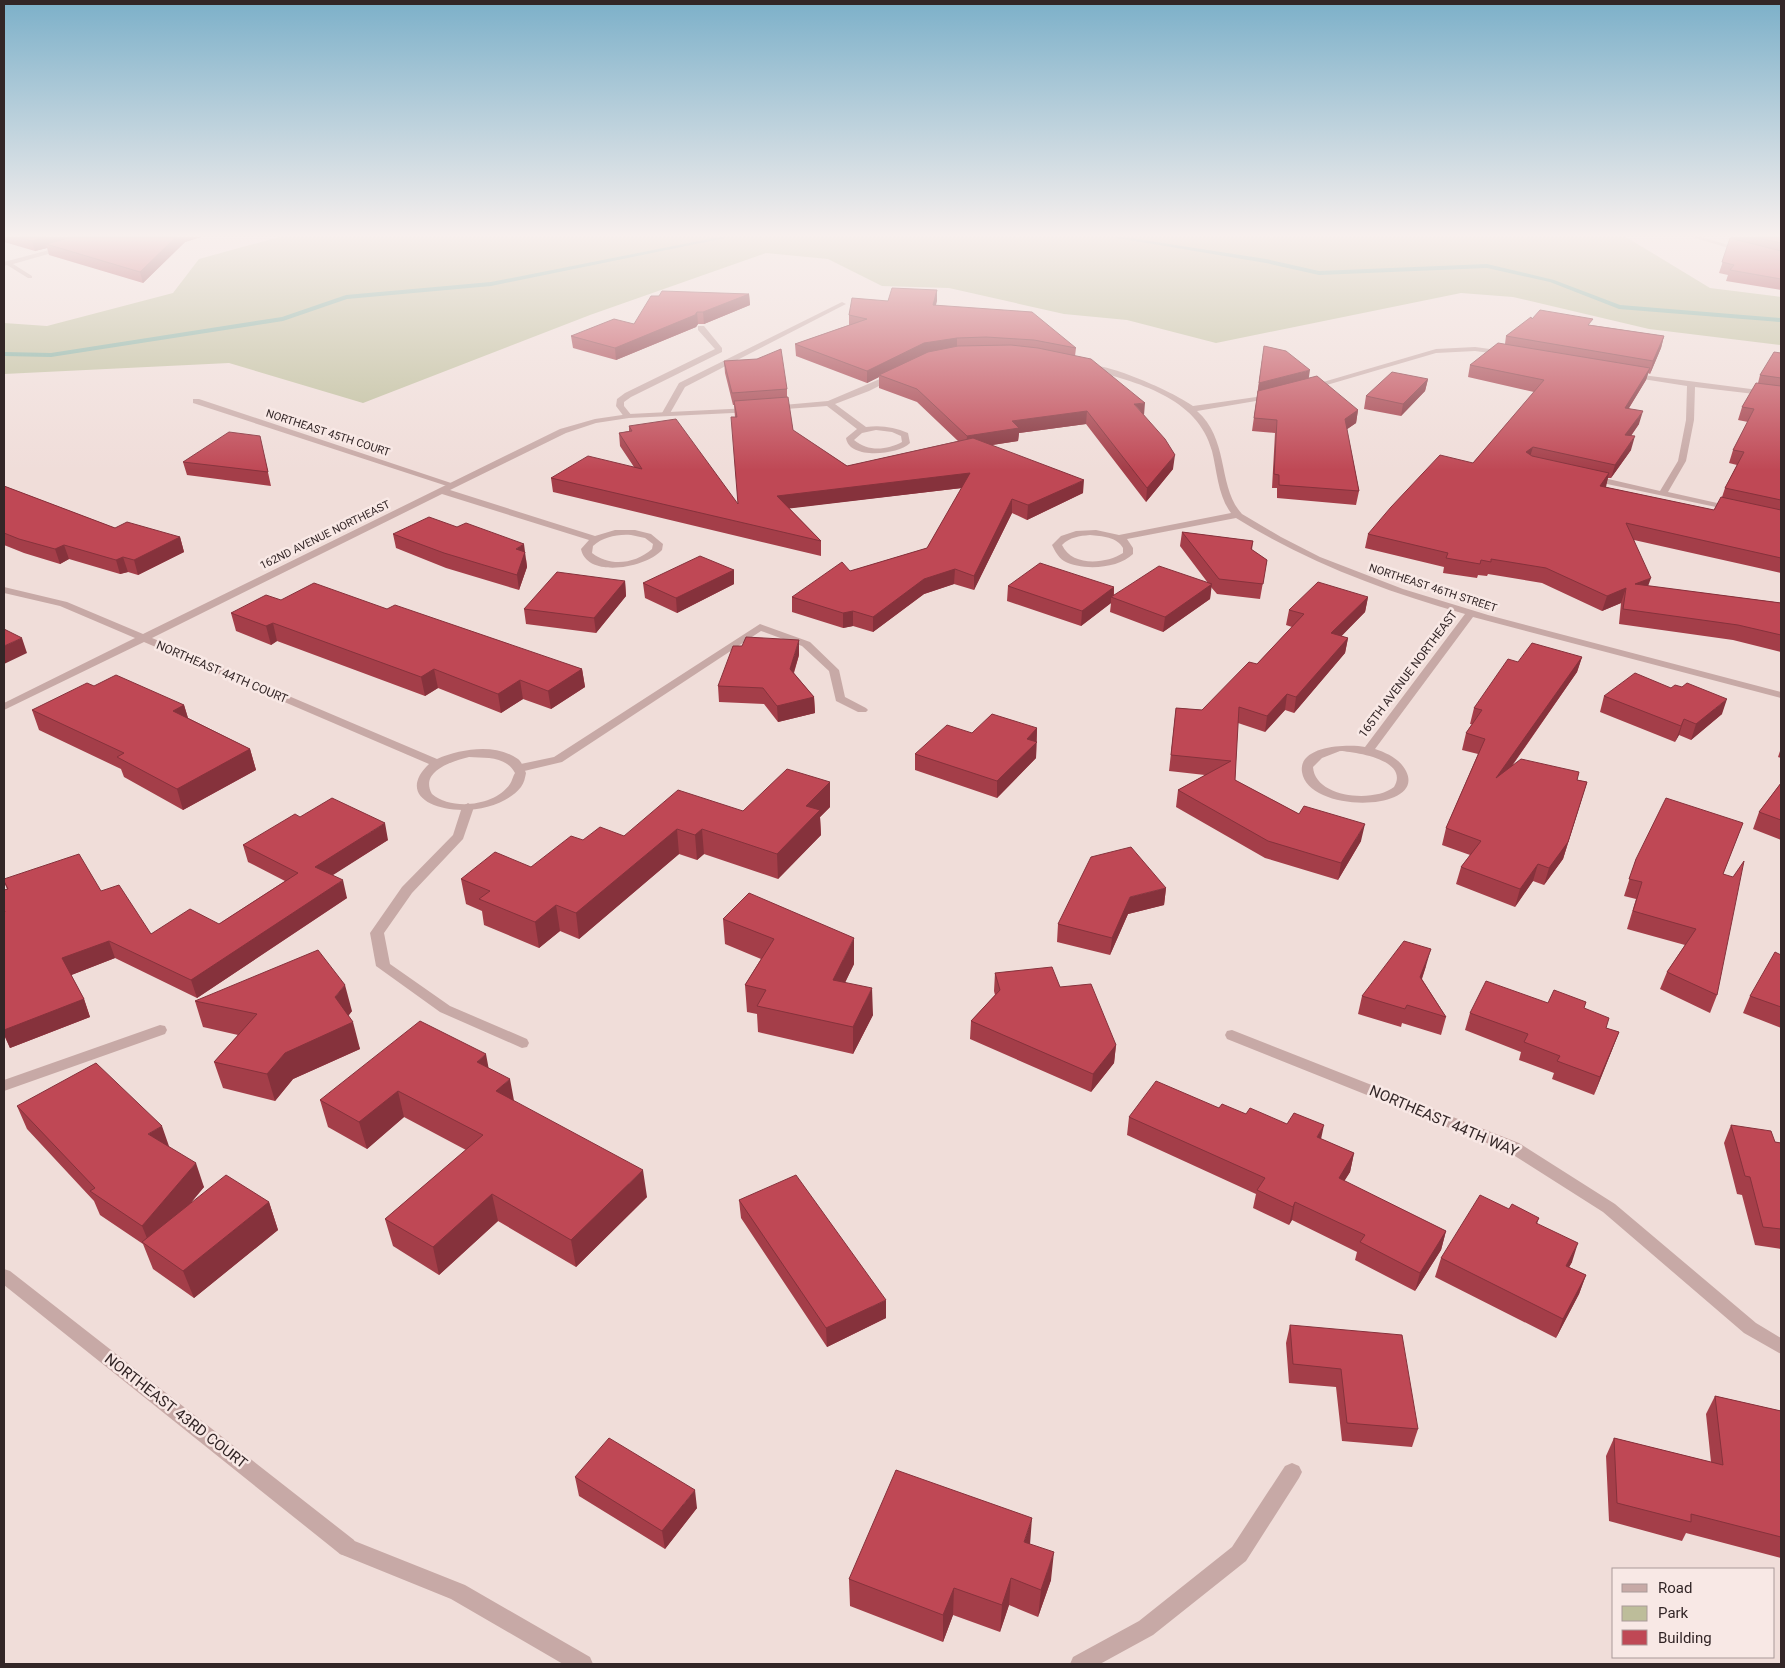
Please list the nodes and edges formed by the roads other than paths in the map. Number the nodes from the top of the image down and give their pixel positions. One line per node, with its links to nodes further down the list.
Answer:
1 (821, 315): 14 (street)
2 (701, 328): 15 (street)
3 (1512, 354): 8 (street)
4 (1085, 366): 13 (street)
5 (904, 370): 12 (street)
6 (1625, 374): 7 (street)
7 (1691, 384): 10 (street); 20 (street)
8 (1297, 390)
9 (1288, 393): 13 (street)
10 (1781, 395)
11 (196, 402): 18 (street, NORTHEAST 45TH COURT)
12 (829, 403): 14 (street); 16 (street)
13 (1192, 409): 22 (street)
14 (666, 413): 15 (street, 162ND AVENUE NORTHEAST)
15 (628, 416): 18 (street, 162ND AVENUE NORTHEAST)
16 (864, 430): 16 (street)
17 (1577, 475): 20 (street)
18 (453, 485): 19 (street, 162ND AVENUE NORTHEAST)
19 (442, 491): 24 (street); 27 (street, 162ND AVENUE NORTHEAST)
20 (1663, 494): 21 (street)
21 (1745, 512)
22 (1236, 515): 23 (street); 26 (street, NORTHEAST 46TH STREET)
23 (1118, 538): 23 (street)
24 (595, 539): 24 (street)
25 (4, 590): 27 (street, NORTHEAST 44TH COURT)
26 (1470, 614): 28 (street, NORTHEAST 46TH STREET); 31 (street, 165TH AVENUE NORTHEAST)
27 (143, 639): 29 (street, 162ND AVENUE NORTHEAST); 32 (street, NORTHEAST 44TH COURT)
28 (1781, 695)
29 (4, 707)
30 (862, 710): 33 (street)
31 (1368, 751): 31 (street)
32 (438, 764): 33 (street); 34 (street)
33 (520, 768): 34 (street)
34 (468, 807): 37 (street)
35 (160, 1030): 38 (street)
36 (1232, 1035): 40 (street, NORTHEAST 44TH WAY)
37 (522, 1043)
38 (4, 1086)
39 (4, 1276): 42 (street, NORTHEAST 43RD COURT)
40 (1781, 1347)
41 (1292, 1472): 43 (street)
42 (583, 1664)
43 (1080, 1664)

